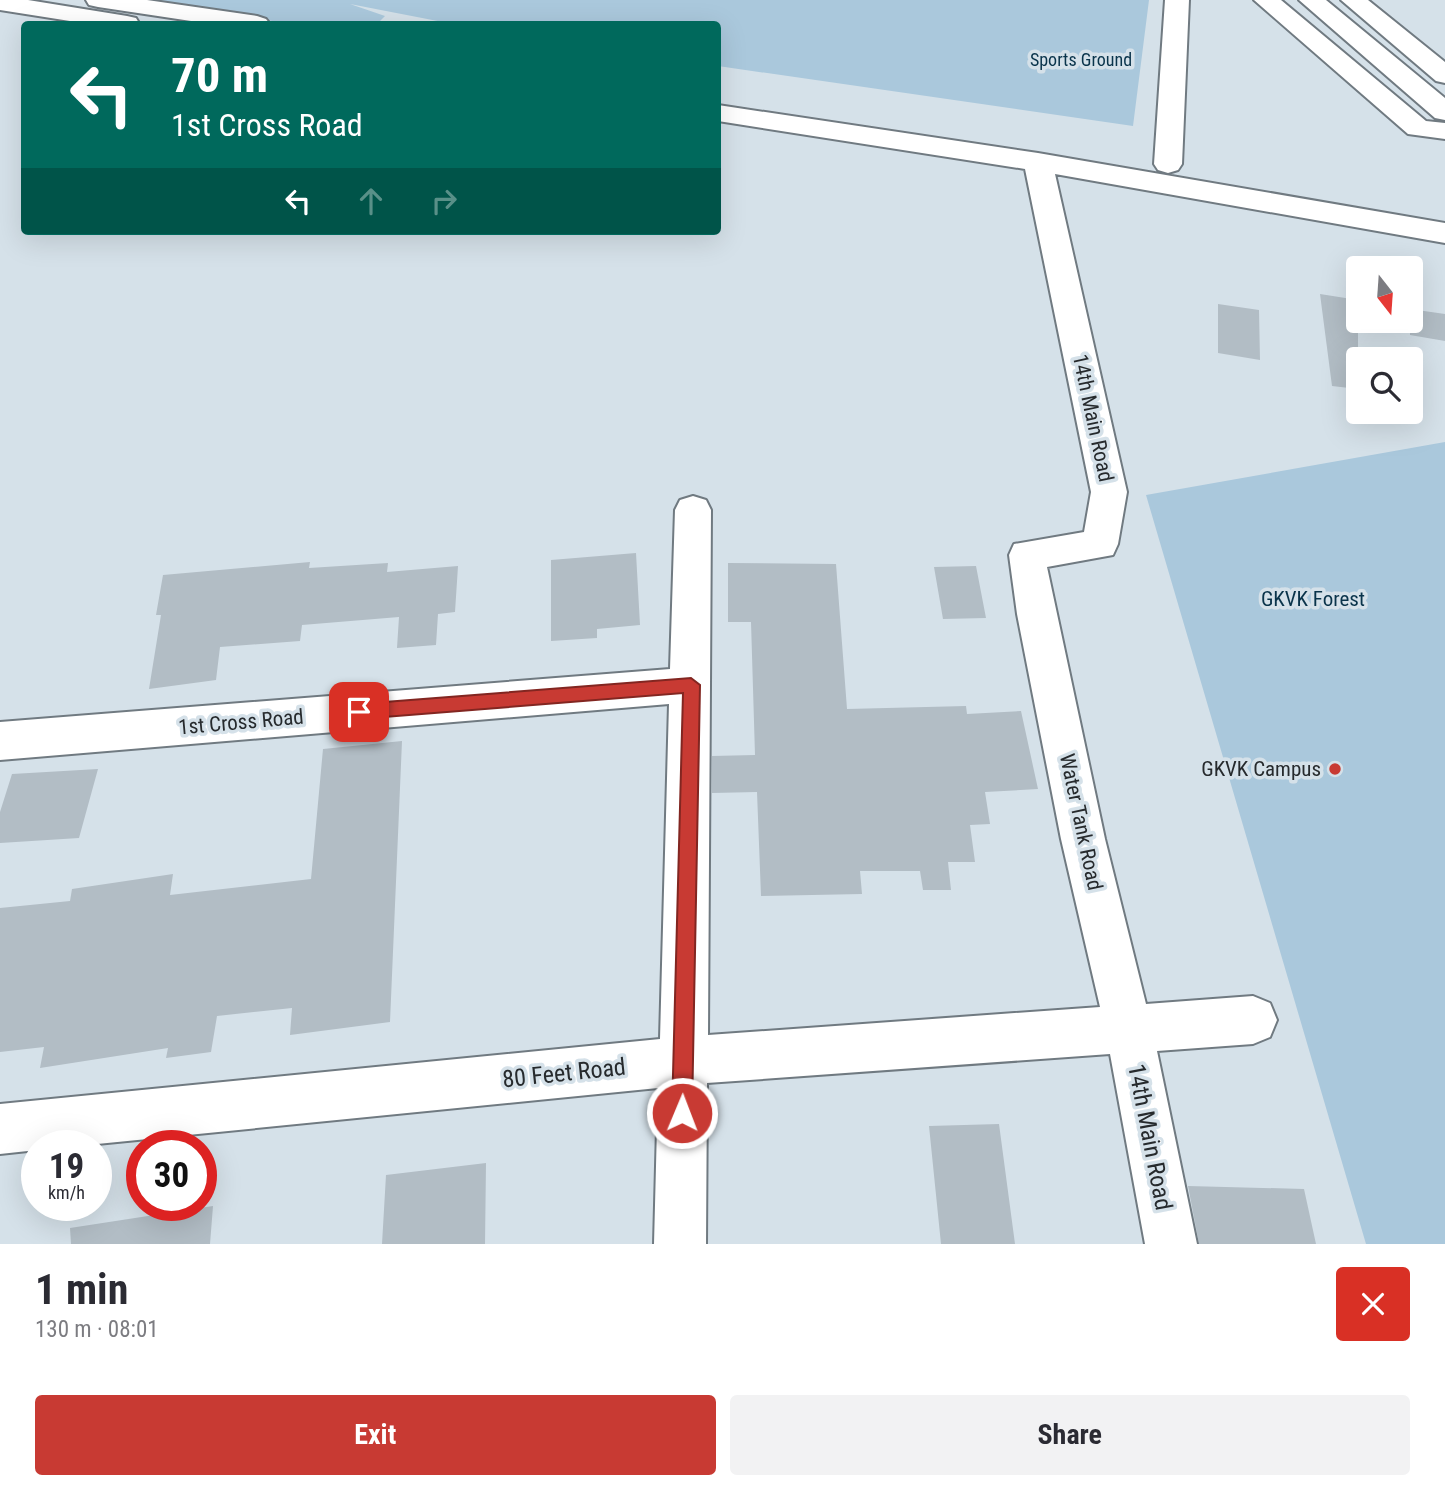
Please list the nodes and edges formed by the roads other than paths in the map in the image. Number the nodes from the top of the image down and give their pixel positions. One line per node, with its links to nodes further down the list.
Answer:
1 (98, 0): 8 (street)
2 (1177, 0): 15 (street)
3 (1266, 0): 13 (street)
4 (1311, 0): 11 (street)
5 (1353, 0): 9 (street)
6 (0, 3): 7 (street)
7 (119, 21)
8 (237, 21)
9 (1445, 75)
10 (721, 95): 15 (street)
11 (1445, 112)
12 (721, 113): 14 (street)
13 (1445, 131)
14 (1038, 162): 17 (street); 19 (street, 14th Main Road)
15 (1168, 164): 16 (street)
16 (1445, 212)
17 (1445, 233)
18 (693, 510): 20 (street)
19 (1036, 614): 23 (street, Water Tank Road)
20 (691, 685): 21 (street, 1st Cross Road); 24 (street)
21 (0, 741)
22 (1253, 1020): 23 (street, 80 Feet Road)
23 (1129, 1029): 24 (street, 80 Feet Road); 27 (street, 14th Main Road)
24 (682, 1061): 25 (street, 80 Feet Road); 26 (street)
25 (0, 1129)
26 (680, 1244)
27 (1171, 1244)

